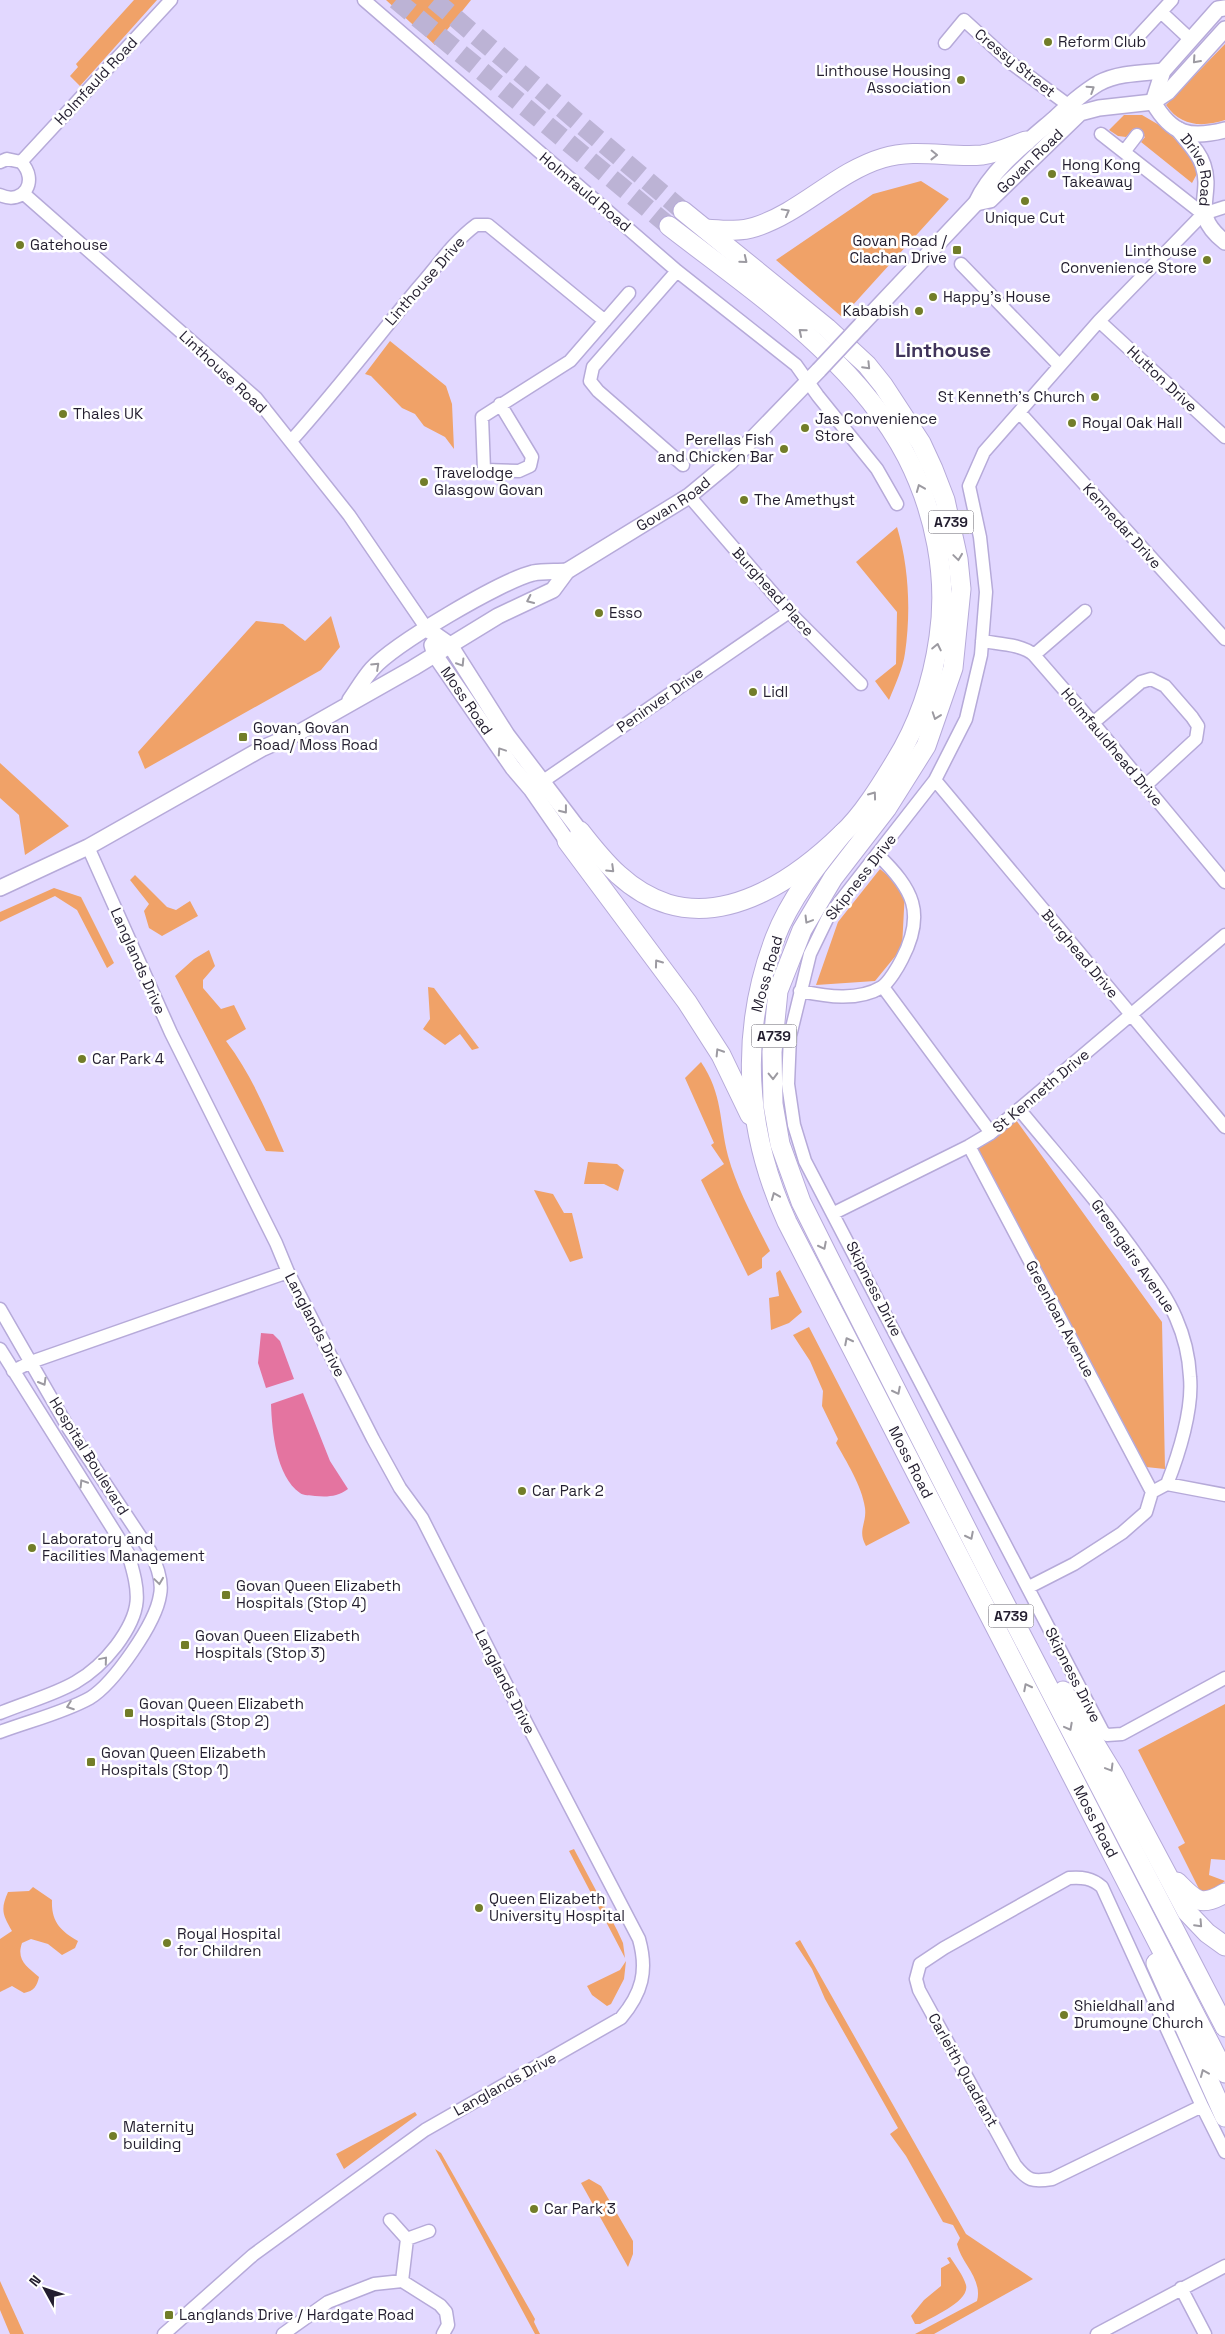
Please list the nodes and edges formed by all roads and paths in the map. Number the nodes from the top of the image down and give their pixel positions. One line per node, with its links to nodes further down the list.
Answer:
1 (170, 0): 20 (street, Holmfauld Road)
2 (364, 0): 31 (street, Holmfauld Road)
3 (1172, 0): 5 (street)
4 (1221, 6): 8 (street)
5 (1161, 12): 7 (street); 8 (street)
6 (1225, 29): 11 (street, one-way to 11)
7 (1135, 40)
8 (1192, 40): 10 (street)
9 (945, 43): 12 (street, Cressy Street)
10 (1163, 71): 11 (street); 12 (street, Govan Road, one-way to 10)
11 (1153, 102): 12 (street, Govan Road); 13 (street, Drive Road)
12 (1074, 110): 17 (street, Govan Road); 23 (street, Govan Road)
13 (1178, 130): 14 (street); 26 (street, Drive Road)
14 (1225, 130)
15 (1101, 134): 18 (street, Drive Road)
16 (1137, 135): 18 (street)
17 (1026, 141): 23 (street, Govan Road); 28 (main road, one-way to 17)
18 (1124, 152): 26 (street, Drive Road)
19 (0, 162): 20 (street)
20 (21, 162): 21 (street)
21 (23, 193): 22 (street); 40 (street, Linthouse Road)
22 (0, 195)
23 (976, 203): 36 (street, Govan Road, bridge)
24 (1225, 206): 26 (street, Drive Road)
25 (683, 211): 28 (main road, A739)
26 (1203, 214): 29 (street, Drive Road); 34 (street, Skipness Drive)
27 (670, 226): 59 (main road, A739, one-way to 27)
28 (706, 229): 83 (main road, Moss Road / A739, one-way to 83)
29 (1225, 242)
30 (960, 264): 35 (street)
31 (677, 271): 36 (street, Holmfauld Road); 41 (street)
32 (629, 293): 33 (street)
33 (604, 321): 37 (street); 40 (street, Linthouse Drive)
34 (1099, 321): 35 (street, Skipness Drive); 39 (street, Hutton Drive)
35 (1060, 365): 38 (street, Skipness Drive)
36 (814, 376): 42 (street, Govan Road); 43 (street, Holmfauld Road)
37 (500, 404): 37 (street)
38 (1020, 413): 48 (street, Kennedar Drive); 49 (street, Skipness Drive)
39 (1225, 437)
40 (291, 441): 47 (street, Linthouse Road)
41 (683, 466)
42 (690, 496): 44 (street, Govan Road); 46 (street, Burghead Place)
43 (898, 504)
44 (568, 571): 47 (street); 50 (street, Govan Road, one-way to 50)
45 (1085, 611): 52 (street)
46 (789, 612): 53 (street, Burghead Place); 57 (street, Peninver Drive)
47 (427, 629): 50 (street); 51 (street, Moss Road); 54 (street, one-way to 47)
48 (1225, 639)
49 (982, 641): 52 (street, Holmfauldhead Drive); 56 (street, Skipness Drive)
50 (450, 645): 51 (street, Govan Road); 57 (street, one-way to 57)
51 (435, 655): 54 (street, Govan Road); 57 (street, Moss Road, one-way to 51)
52 (1034, 655): 55 (street, Holmfauldhead Drive)
53 (861, 684)
54 (347, 704): 61 (street, Govan Road)
55 (1093, 723): 58 (street, Holmfauldhead Drive); 58 (street)
56 (935, 780): 62 (street, Skipness Drive); 68 (street, Burghead Drive)
57 (536, 785): 60 (street, Moss Road)
58 (1145, 786): 63 (street, Holmfauldhead Drive)
59 (844, 834): 60 (main road, one-way to 59); 70 (main road, Moss Road / A739)
60 (574, 836): 70 (main road, one-way to 60)
61 (88, 847): 64 (street, Govan Road); 75 (street, Langlands Drive)
62 (878, 855): 66 (street); 67 (street, Skipness Drive)
63 (1225, 882)
64 (0, 888)
65 (1225, 935): 68 (street, St Kenneth Drive)
66 (883, 987): 67 (street); 72 (street)
67 (800, 991): 74 (street, Skipness Drive)
68 (1131, 1015): 69 (street, St Kenneth Drive); 71 (street, Burghead Drive)
69 (1019, 1109): 72 (street, St Kenneth Drive); 80 (street, Greengairs Avenue)
70 (755, 1127): 88 (main road, Moss Road / A739, one-way to 70)
71 (1225, 1127)
72 (991, 1133): 73 (street, St Kenneth Drive)
73 (969, 1146): 74 (street, St Kenneth Drive); 81 (street, Greenloan Avenue)
74 (834, 1213): 84 (street, Skipness Drive)
75 (288, 1272): 78 (street); 104 (street, Langlands Drive)
76 (0, 1310): 78 (street, Hospital Boulevard)
77 (0, 1349): 79 (street, Hospital Boulevard)
78 (32, 1362): 79 (street); 87 (street, Hospital Boulevard, one-way to 87)
79 (13, 1371): 86 (street, Hospital Boulevard, one-way to 79)
80 (1167, 1484): 81 (street); 82 (street)
81 (1152, 1492): 84 (street)
82 (1225, 1495)
83 (986, 1567): 89 (main road, one-way to 89); 92 (main road, Moss Road / A739, one-way to 92)
84 (1028, 1587): 85 (street, Skipness Drive)
85 (1225, 1678)
86 (0, 1713)
87 (0, 1732)
88 (1068, 1767): 93 (main road, Moss Road / A739); 95 (main road, one-way to 88)
89 (1167, 1873): 90 (main road); 91 (main road, one-way to 91)
90 (1225, 1894)
91 (1225, 1946)
92 (1225, 2027)
93 (1225, 2072)
94 (1202, 2106): 94 (street, Carleith Quadrant); 96 (street)
95 (1225, 2117)
96 (1225, 2152)
97 (390, 2220): 99 (street)
98 (429, 2231): 99 (street)
99 (407, 2239): 101 (street)
100 (1225, 2266): 102 (street)
101 (402, 2281): 103 (street); 105 (street)
102 (1181, 2288): 106 (street); 107 (street)
103 (448, 2333)
104 (164, 2334)
105 (283, 2334)
106 (1097, 2334)
107 (1205, 2334)

